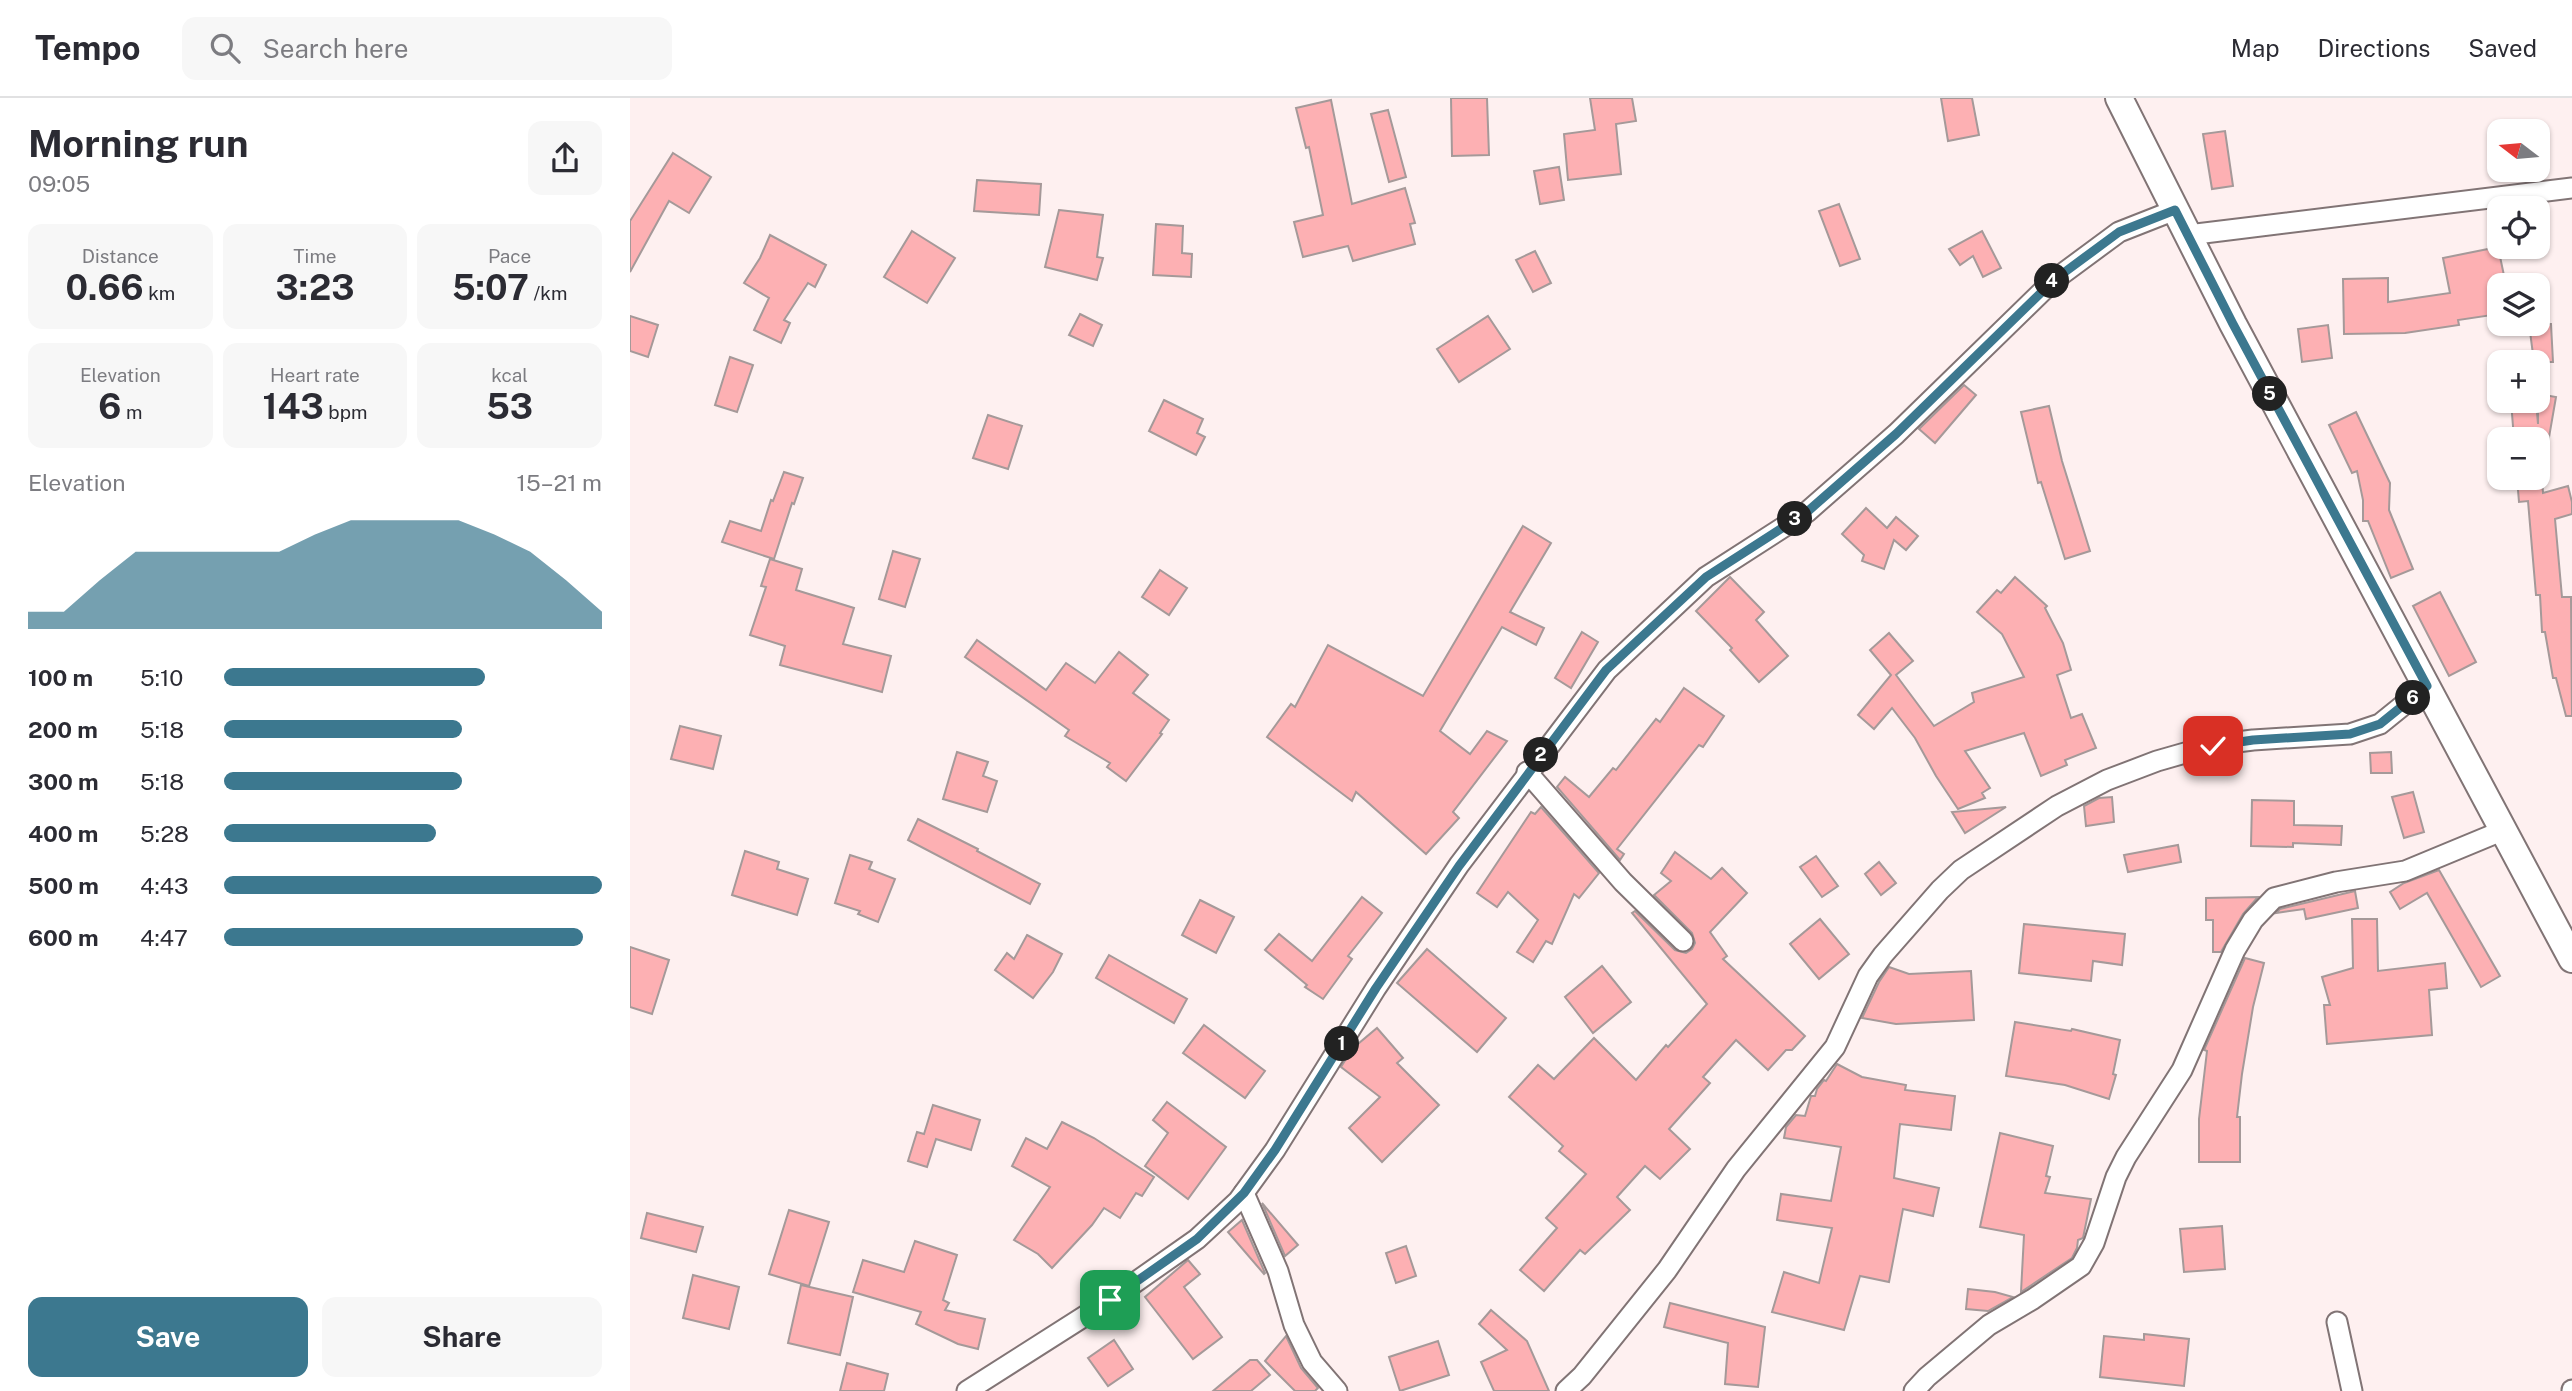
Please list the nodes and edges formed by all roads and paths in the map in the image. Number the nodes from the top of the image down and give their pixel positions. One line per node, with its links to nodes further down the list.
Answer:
1 (2119, 98): 3 (street)
2 (2572, 188): 4 (street)
3 (2175, 210): 4 (street); 6 (street)
4 (2188, 236): 5 (street)
5 (2427, 686): 7 (street); 14 (street)
6 (1527, 772): 8 (street); 10 (street)
7 (2504, 830): 9 (street); 15 (street)
8 (1683, 941)
9 (2572, 959)
10 (1244, 1193): 12 (street); 13 (street)
11 (2337, 1322): 16 (street)
12 (967, 1391)
13 (1337, 1391)
14 (1566, 1391)
15 (1914, 1391)
16 (2352, 1391)

